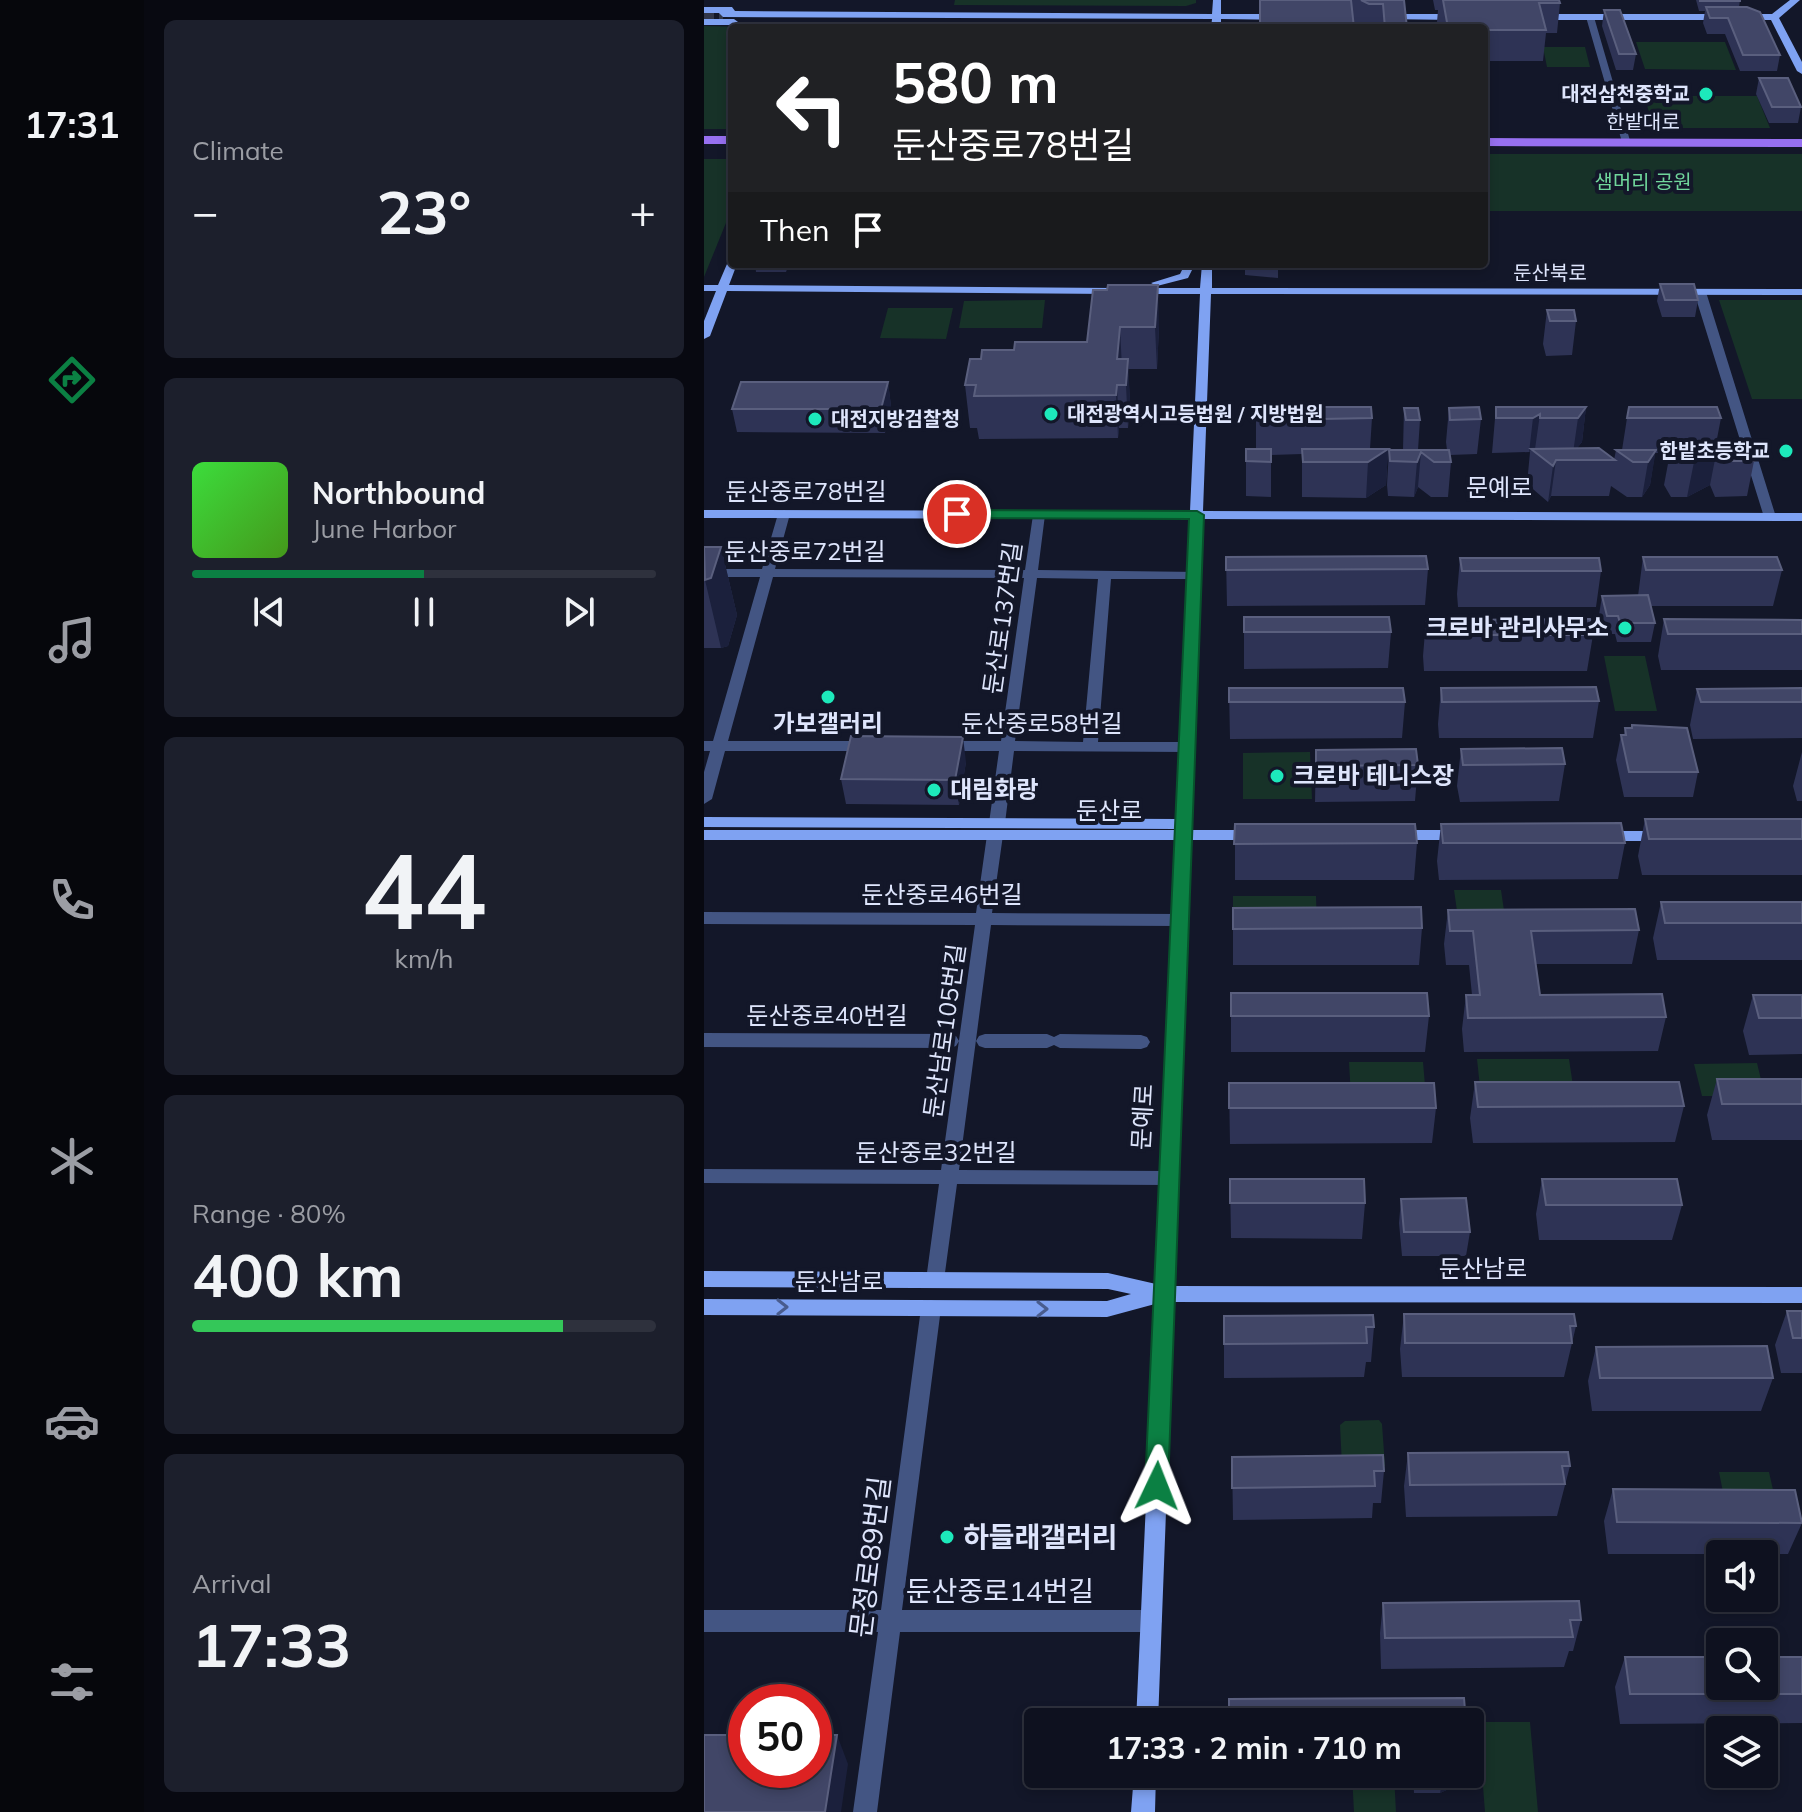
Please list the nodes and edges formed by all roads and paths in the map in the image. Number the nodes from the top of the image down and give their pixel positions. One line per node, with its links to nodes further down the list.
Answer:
1 (1217, 0): 12 (main road)
2 (1796, 0): 11 (main road)
3 (704, 10): 5 (main road)
4 (722, 16): 5 (main road)
5 (1001, 17): 12 (main road); 13 (main road); 14 (main road)
6 (1295, 17): 12 (main road)
7 (1370, 17): 8 (main road)
8 (1475, 17)
9 (1534, 17): 10 (main road)
10 (1590, 17): 11 (main road); 19 (street)
11 (1774, 17): 15 (main road)
12 (1217, 21): 14 (main road)
13 (704, 22)
14 (1013, 24)
15 (1802, 71)
16 (704, 140): 17 (main road)
17 (728, 140)
18 (1488, 142): 19 (main road, 한밭대로)
19 (1627, 142): 20 (main road, 한밭대로)
20 (1802, 143)
21 (704, 149): 22 (main road)
22 (728, 149)
23 (1488, 150): 24 (main road, 한밭대로)
24 (1802, 150)
25 (730, 268): 29 (main road)
26 (1189, 268): 30 (main road)
27 (1207, 268): 31 (main road, 문예로)
28 (704, 290): 29 (main road, 둔산북로)
29 (722, 290): 30 (main road, 둔산북로); 34 (main road)
30 (1108, 291): 31 (main road, 둔산북로)
31 (1206, 291): 32 (main road, 둔산북로); 38 (main road, 문예로)
32 (1700, 292): 33 (main road, 둔산북로); 39 (street)
33 (1802, 292)
34 (704, 336)
35 (704, 514): 36 (main road, 둔산중로78번길)
36 (784, 514): 37 (main road, 둔산중로78번길); 42 (street)
37 (1039, 515): 38 (main road, 둔산중로78번길); 43 (street, 둔산로137번길)
38 (1197, 515): 39 (main road, 문예로); 45 (main road, 문예로)
39 (1770, 517): 40 (main road, 문예로)
40 (1802, 517)
41 (704, 573): 42 (street, 둔산중로72번길)
42 (768, 574): 43 (street, 둔산중로72번길); 46 (street)
43 (1031, 574): 44 (street, 둔산중로72번길); 49 (street, 둔산로137번길)
44 (1105, 575): 45 (street, 둔산중로72번길); 50 (street)
45 (1194, 575): 51 (main road, 문예로)
46 (712, 746): 47 (street); 52 (street)
47 (893, 746)
48 (924, 746): 49 (street, 둔산중로58번길)
49 (1007, 746): 50 (street, 둔산중로58번길); 55 (street, 둔산로137번길)
50 (1090, 746): 51 (street, 둔산중로58번길)
51 (1187, 747): 56 (main road, 문예로)
52 (704, 799)
53 (704, 822): 55 (main road, 둔산로)
54 (1464, 825): 61 (main road)
55 (996, 829): 56 (main road, 둔산로); 60 (main road, 둔산로); 63 (street, 둔산남로105번길)
56 (1183, 829): 57 (main road, 둔산로); 64 (main road, 문예로)
57 (1270, 830)
58 (1587, 831): 59 (main road)
59 (1678, 831)
60 (704, 835)
61 (1480, 836)
62 (704, 918): 63 (street, 둔산중로46번길)
63 (984, 919): 64 (street, 둔산중로46번길); 70 (street, 둔산남로105번길)
64 (1180, 920): 71 (main road, 문예로)
65 (704, 1040): 66 (street, 둔산중로40번길)
66 (950, 1041)
67 (985, 1041): 68 (street)
68 (1141, 1042)
69 (704, 1176): 70 (street, 둔산중로32번길)
70 (949, 1177): 71 (street, 둔산중로32번길); 73 (street, 둔산남로105번길)
71 (1168, 1178): 74 (main road, 문예로)
72 (704, 1279): 73 (main road, 둔산남로)
73 (935, 1280): 74 (main road, 둔산남로)
74 (1165, 1294): 75 (main road, 둔산남로); 77 (main road, 둔산남로, one-way to 74); 80 (main road, 문예로)
75 (1802, 1295)
76 (704, 1307): 77 (main road, 둔산남로, one-way to 77)
77 (931, 1308): 79 (street, 문정로89번길)
78 (704, 1621): 79 (street, 둔산중로14번길)
79 (890, 1621): 80 (street, 둔산중로14번길); 83 (street, 문정로89번길)
80 (1151, 1621): 81 (main road, 문예로)
81 (1148, 1708)
82 (1144, 1788): 84 (main road)
83 (865, 1812)
84 (1143, 1812)

